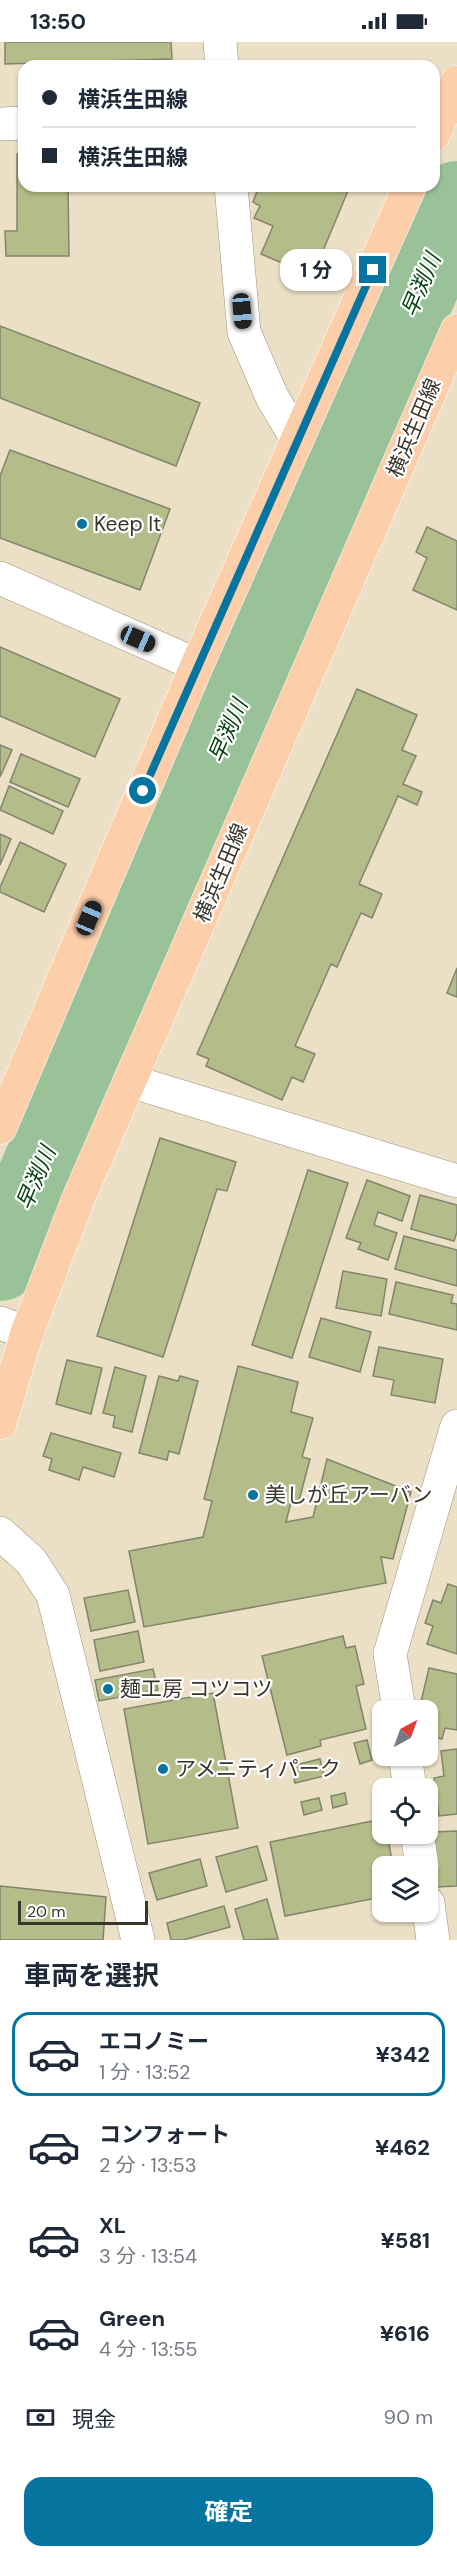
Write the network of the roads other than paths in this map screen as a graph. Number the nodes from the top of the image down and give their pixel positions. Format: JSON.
{"nodes":[{"id":1,"x":220,"y":42,"type":"edge"},
{"id":2,"x":222,"y":60,"type":"edge"},
{"id":3,"x":457,"y":82,"type":"edge"},
{"id":4,"x":440,"y":120,"type":"edge"},
{"id":5,"x":18,"y":123,"type":"edge"},
{"id":6,"x":0,"y":124,"type":"edge"},
{"id":7,"x":232,"y":192,"type":"edge"},
{"id":8,"x":407,"y":192,"type":"edge"},
{"id":9,"x":457,"y":330,"type":"edge"},
{"id":10,"x":297,"y":439,"type":"junction"},
{"id":11,"x":0,"y":578,"type":"edge"},
{"id":12,"x":197,"y":665,"type":"junction"},
{"id":13,"x":130,"y":1081,"type":"junction"},
{"id":14,"x":0,"y":1128,"type":"edge"},
{"id":15,"x":457,"y":1181,"type":"edge"},
{"id":16,"x":14,"y":1328,"type":"edge"},
{"id":17,"x":0,"y":1423,"type":"edge"},
{"id":18,"x":457,"y":1426,"type":"edge"},
{"id":19,"x":0,"y":1533,"type":"edge"},
{"id":20,"x":397,"y":1700,"type":"edge"},
{"id":21,"x":138,"y":1940,"type":"edge"}],
"edges":[{"from":1,"to":2,"type":"street"},
{"from":3,"to":4,"type":"main road"},
{"from":5,"to":6,"type":"street"},
{"from":7,"to":10,"type":"street"},
{"from":8,"to":10,"type":"main road"},
{"from":9,"to":13,"type":"main road","name":"横浜生田線"},
{"from":10,"to":12,"type":"main road"},
{"from":11,"to":12,"type":"street"},
{"from":12,"to":14,"type":"main road"},
{"from":13,"to":15,"type":"street"},
{"from":13,"to":16,"type":"main road","name":"横浜生田線"},
{"from":16,"to":17,"type":"main road","name":"横浜生田線"},
{"from":18,"to":20,"type":"street"},
{"from":19,"to":21,"type":"street"}]}
